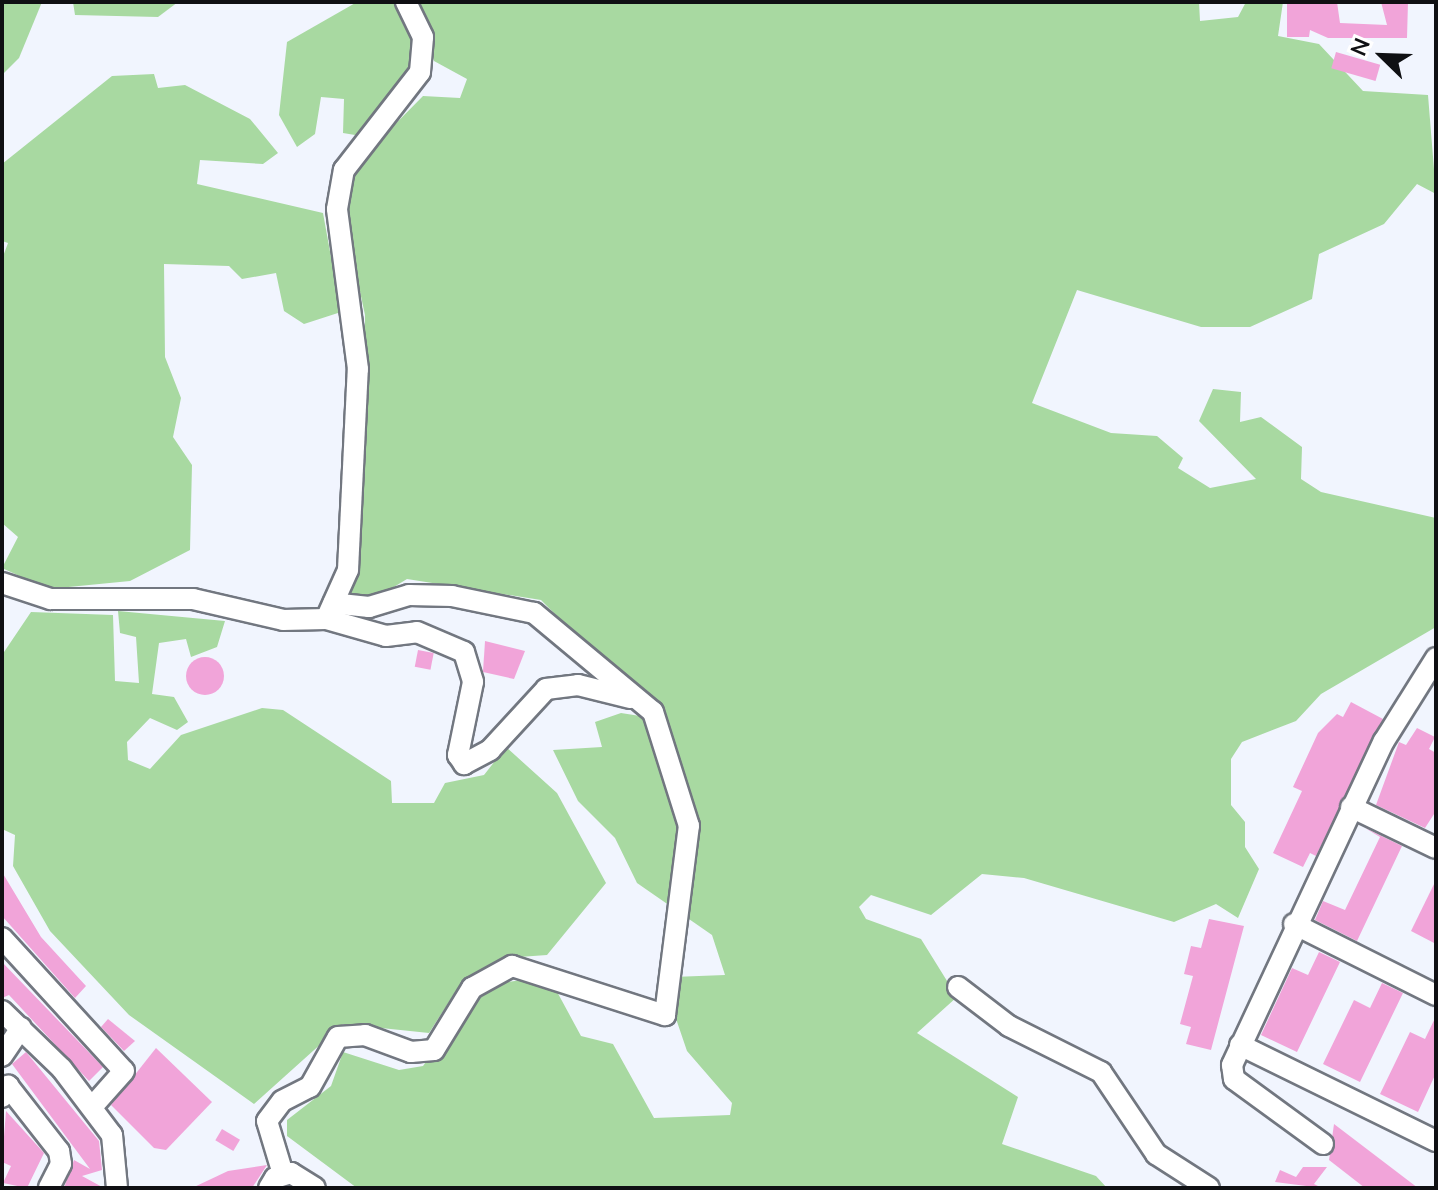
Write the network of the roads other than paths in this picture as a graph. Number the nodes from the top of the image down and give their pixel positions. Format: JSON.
{"nodes":[{"id":1,"x":406,"y":2,"type":"edge"},
{"id":2,"x":2,"y":583,"type":"edge"},
{"id":3,"x":330,"y":611,"type":"junction"},
{"id":4,"x":1436,"y":658,"type":"edge"},
{"id":5,"x":638,"y":700,"type":"junction"},
{"id":6,"x":1351,"y":807,"type":"junction"},
{"id":7,"x":1434,"y":843,"type":"edge"},
{"id":8,"x":1294,"y":924,"type":"junction"},
{"id":9,"x":2,"y":938,"type":"edge"},
{"id":10,"x":958,"y":987,"type":"dead end"},
{"id":11,"x":1436,"y":995,"type":"edge"},
{"id":12,"x":2,"y":1011,"type":"edge"},
{"id":13,"x":21,"y":1028,"type":"junction"},
{"id":14,"x":1240,"y":1045,"type":"junction"},
{"id":15,"x":2,"y":1056,"type":"edge"},
{"id":16,"x":2,"y":1097,"type":"edge"},
{"id":17,"x":92,"y":1107,"type":"junction"},
{"id":18,"x":1436,"y":1141,"type":"edge"},
{"id":19,"x":1323,"y":1144,"type":"dead end"},
{"id":20,"x":276,"y":1181,"type":"edge"},
{"id":21,"x":49,"y":1188,"type":"edge"},
{"id":22,"x":117,"y":1188,"type":"edge"},
{"id":23,"x":315,"y":1188,"type":"edge"},
{"id":24,"x":1209,"y":1188,"type":"edge"}],
"edges":[{"from":1,"to":3,"type":"street"},
{"from":2,"to":3,"type":"street"},
{"from":3,"to":5,"type":"street"},
{"from":3,"to":5,"type":"street"},
{"from":4,"to":6,"type":"street"},
{"from":5,"to":20,"type":"street"},
{"from":6,"to":7,"type":"street"},
{"from":6,"to":8,"type":"street"},
{"from":8,"to":11,"type":"street"},
{"from":8,"to":14,"type":"street"},
{"from":9,"to":17,"type":"street"},
{"from":10,"to":24,"type":"street"},
{"from":12,"to":13,"type":"street"},
{"from":13,"to":15,"type":"street"},
{"from":13,"to":17,"type":"street"},
{"from":14,"to":18,"type":"street"},
{"from":14,"to":19,"type":"street"},
{"from":16,"to":21,"type":"street"},
{"from":17,"to":22,"type":"street"},
{"from":20,"to":23,"type":"street"}]}
